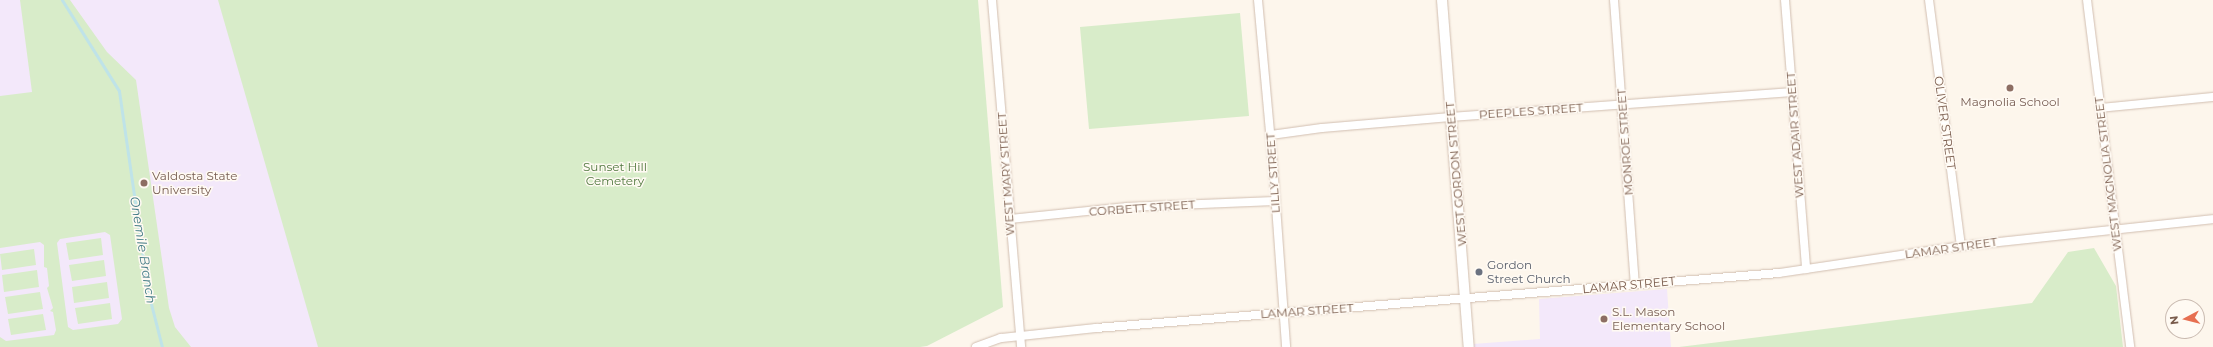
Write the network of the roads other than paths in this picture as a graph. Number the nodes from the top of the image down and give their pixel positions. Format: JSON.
{"nodes":[{"id":1,"x":992,"y":0,"type":"edge"},
{"id":2,"x":1258,"y":0,"type":"edge"},
{"id":3,"x":1442,"y":0,"type":"edge"},
{"id":4,"x":1614,"y":0,"type":"edge"},
{"id":5,"x":1785,"y":0,"type":"edge"},
{"id":6,"x":1932,"y":0,"type":"edge"},
{"id":7,"x":2087,"y":0,"type":"edge"},
{"id":8,"x":1792,"y":92,"type":"junction"},
{"id":9,"x":2213,"y":97,"type":"edge"},
{"id":10,"x":1622,"y":104,"type":"junction"},
{"id":11,"x":2100,"y":108,"type":"junction"},
{"id":12,"x":1451,"y":116,"type":"junction"},
{"id":13,"x":1271,"y":135,"type":"junction"},
{"id":14,"x":1275,"y":201,"type":"junction"},
{"id":15,"x":1010,"y":219,"type":"junction"},
{"id":16,"x":2213,"y":219,"type":"edge"},
{"id":17,"x":2116,"y":228,"type":"junction"},
{"id":18,"x":1961,"y":246,"type":"junction"},
{"id":19,"x":1806,"y":270,"type":"junction"},
{"id":20,"x":1635,"y":284,"type":"junction"},
{"id":21,"x":1466,"y":299,"type":"junction"},
{"id":22,"x":1283,"y":313,"type":"junction"},
{"id":23,"x":1020,"y":337,"type":"junction"},
{"id":24,"x":976,"y":347,"type":"edge"},
{"id":25,"x":1021,"y":347,"type":"edge"},
{"id":26,"x":1286,"y":347,"type":"edge"},
{"id":27,"x":1470,"y":347,"type":"edge"},
{"id":28,"x":2130,"y":347,"type":"edge"}],
"edges":[{"from":1,"to":15,"type":"street","name":"WEST MARY STREET"},
{"from":2,"to":13,"type":"street","name":"LILLY STREET"},
{"from":3,"to":12,"type":"street","name":"WEST GORDON STREET"},
{"from":4,"to":10,"type":"street","name":"MONROE STREET"},
{"from":5,"to":8,"type":"street","name":"WEST ADAIR STREET"},
{"from":6,"to":18,"type":"street","name":"OLIVER STREET"},
{"from":7,"to":11,"type":"street","name":"WEST MAGNOLIA STREET"},
{"from":8,"to":10,"type":"street","name":"PEEPLES STREET"},
{"from":8,"to":19,"type":"street","name":"WEST ADAIR STREET"},
{"from":9,"to":11,"type":"street"},
{"from":10,"to":12,"type":"street","name":"PEEPLES STREET"},
{"from":10,"to":20,"type":"street","name":"MONROE STREET"},
{"from":11,"to":17,"type":"street","name":"WEST MAGNOLIA STREET"},
{"from":12,"to":13,"type":"street","name":"PEEPLES STREET"},
{"from":12,"to":21,"type":"street","name":"WEST GORDON STREET"},
{"from":13,"to":14,"type":"street","name":"LILLY STREET"},
{"from":14,"to":15,"type":"street","name":"CORBETT STREET"},
{"from":14,"to":22,"type":"street","name":"LILLY STREET"},
{"from":15,"to":23,"type":"street","name":"WEST MARY STREET"},
{"from":16,"to":17,"type":"street","name":"LAMAR STREET"},
{"from":17,"to":18,"type":"street","name":"LAMAR STREET"},
{"from":17,"to":28,"type":"street","name":"WEST MAGNOLIA STREET"},
{"from":18,"to":19,"type":"street","name":"LAMAR STREET"},
{"from":19,"to":20,"type":"street","name":"LAMAR STREET"},
{"from":20,"to":21,"type":"street","name":"LAMAR STREET"},
{"from":21,"to":22,"type":"street","name":"LAMAR STREET"},
{"from":21,"to":27,"type":"street","name":"WEST GORDON STREET"},
{"from":22,"to":23,"type":"street","name":"LAMAR STREET"},
{"from":22,"to":26,"type":"street","name":"LILLY STREET"},
{"from":23,"to":24,"type":"street","name":"LAMAR STREET"},
{"from":23,"to":25,"type":"street","name":"WEST MARY STREET"}]}
